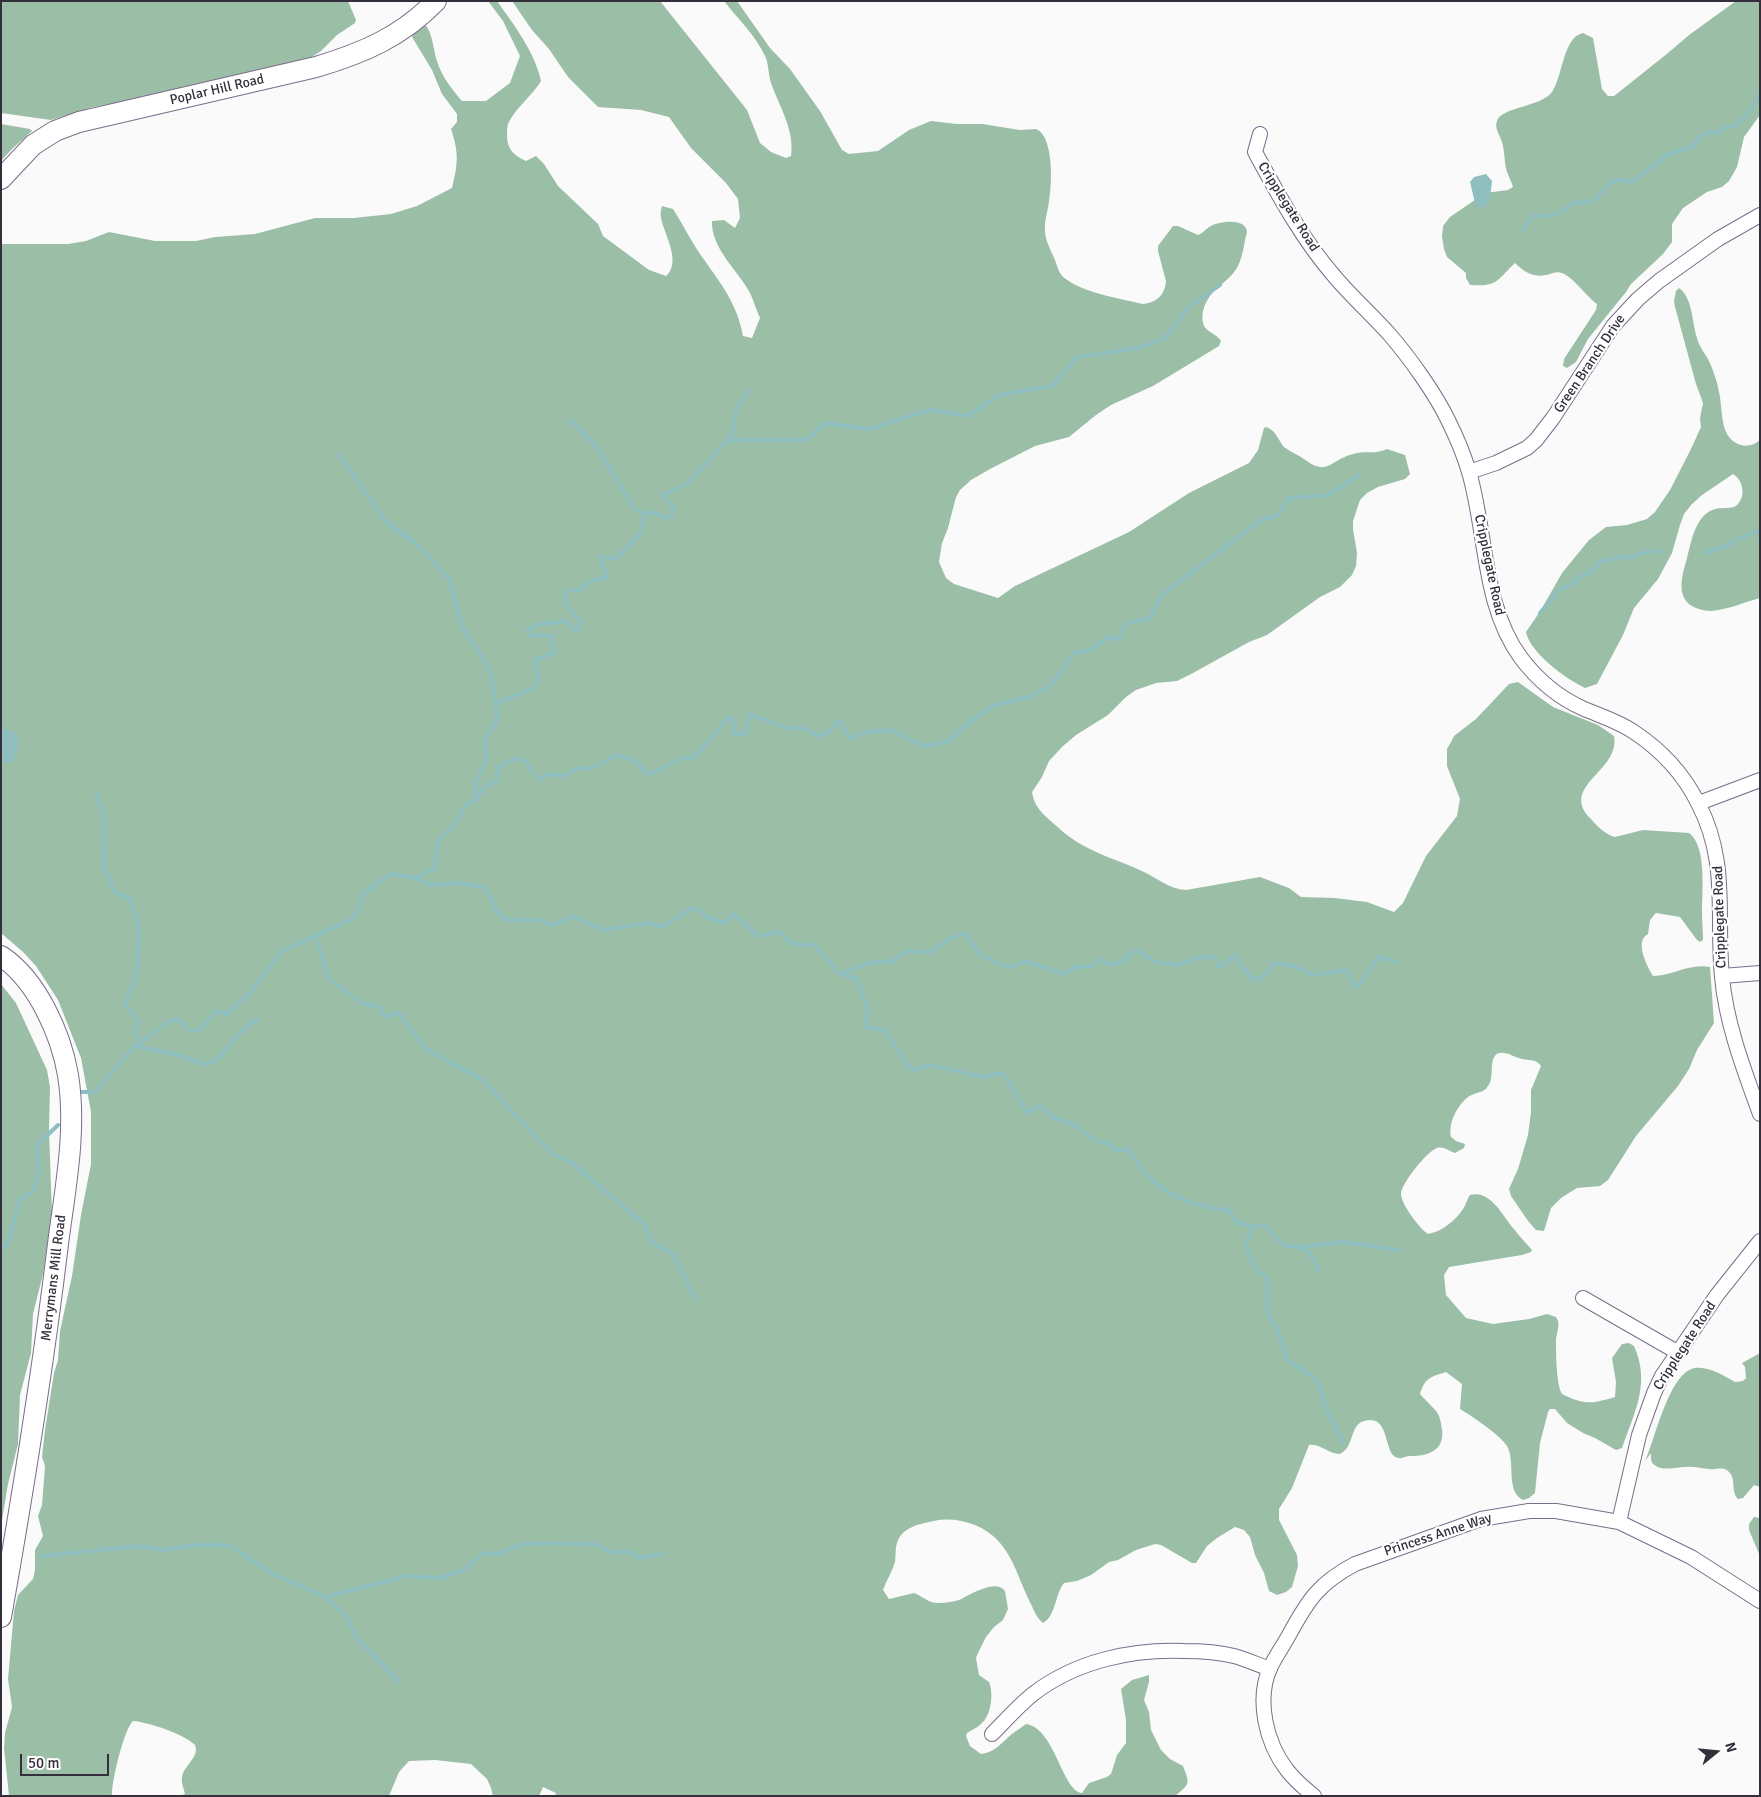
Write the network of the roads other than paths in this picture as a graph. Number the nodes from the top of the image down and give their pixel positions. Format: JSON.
{"nodes":[{"id":1,"x":436,"y":1,"type":"edge"},
{"id":2,"x":1260,"y":134,"type":"dead end"},
{"id":3,"x":1,"y":179,"type":"edge"},
{"id":4,"x":1760,"y":215,"type":"edge"},
{"id":5,"x":1469,"y":472,"type":"junction"},
{"id":6,"x":1760,"y":780,"type":"edge"},
{"id":7,"x":1698,"y":803,"type":"junction"},
{"id":8,"x":1,"y":956,"type":"edge"},
{"id":9,"x":1760,"y":973,"type":"edge"},
{"id":10,"x":1722,"y":976,"type":"junction"},
{"id":11,"x":1760,"y":1114,"type":"edge"},
{"id":12,"x":1760,"y":1241,"type":"edge"},
{"id":13,"x":1583,"y":1298,"type":"dead end"},
{"id":14,"x":1677,"y":1352,"type":"junction"},
{"id":15,"x":1619,"y":1522,"type":"junction"},
{"id":16,"x":1760,"y":1601,"type":"edge"},
{"id":17,"x":1,"y":1617,"type":"edge"},
{"id":18,"x":1270,"y":1670,"type":"junction"},
{"id":19,"x":992,"y":1734,"type":"dead end"},
{"id":20,"x":1314,"y":1796,"type":"edge"}],
"edges":[{"from":1,"to":3,"type":"street","name":"Poplar Hill Road"},
{"from":2,"to":5,"type":"street","name":"Cripplegate Road"},
{"from":4,"to":5,"type":"street","name":"Green Branch Drive"},
{"from":5,"to":7,"type":"street","name":"Cripplegate Road"},
{"from":6,"to":7,"type":"street"},
{"from":7,"to":10,"type":"street","name":"Cripplegate Road"},
{"from":8,"to":17,"type":"street","name":"Merrymans Mill Road"},
{"from":9,"to":10,"type":"street"},
{"from":10,"to":11,"type":"street","name":"Cripplegate Road"},
{"from":12,"to":14,"type":"street","name":"Cripplegate Road"},
{"from":13,"to":14,"type":"street"},
{"from":14,"to":15,"type":"street","name":"Cripplegate Road"},
{"from":15,"to":16,"type":"street","name":"Princess Anne Way"},
{"from":15,"to":18,"type":"street","name":"Princess Anne Way"},
{"from":18,"to":19,"type":"street"},
{"from":18,"to":20,"type":"street","name":"Princess Anne Way"}]}
